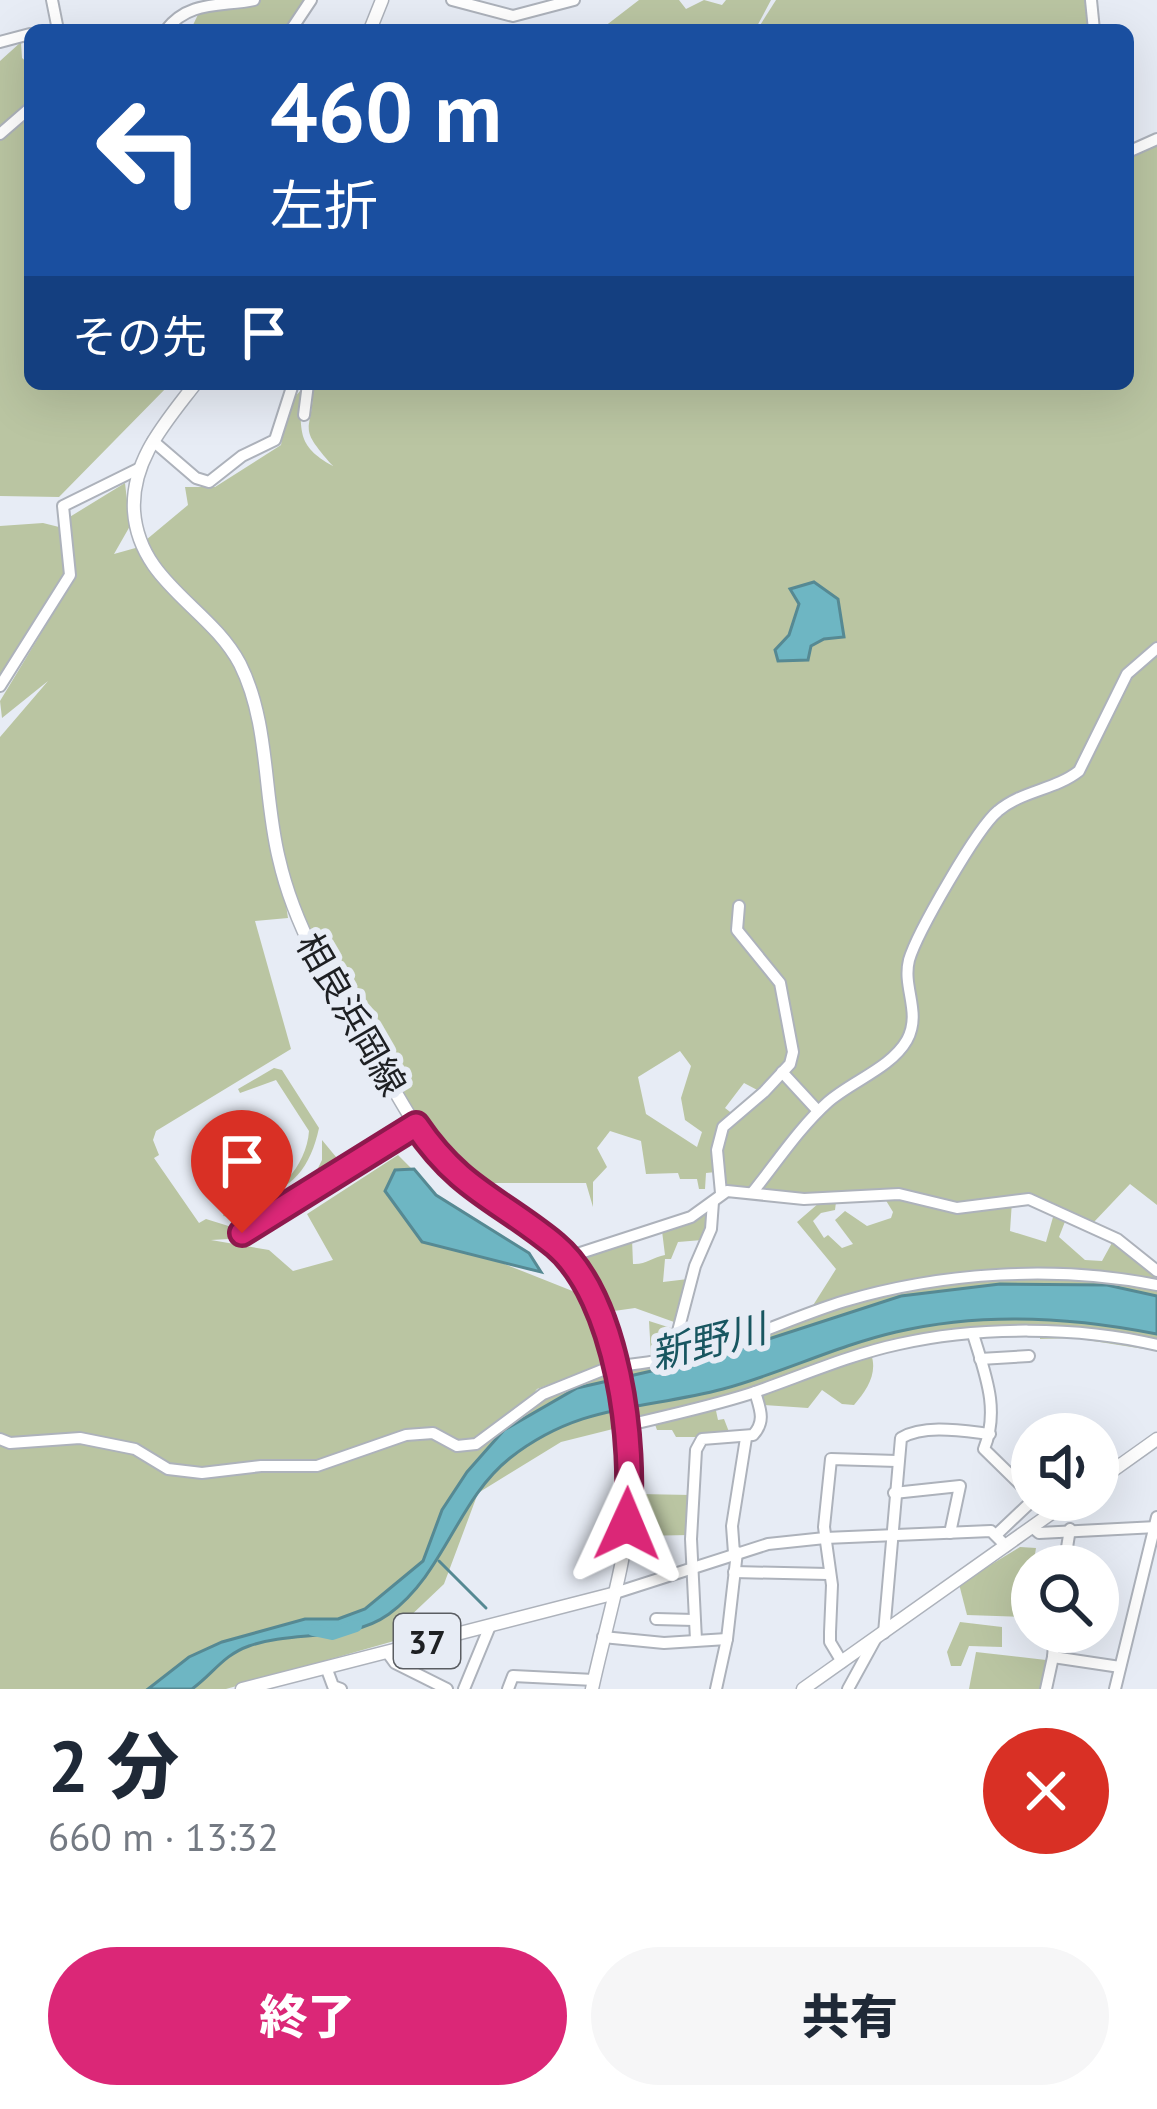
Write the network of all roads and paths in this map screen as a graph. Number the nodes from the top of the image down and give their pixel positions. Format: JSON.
{"nodes":[{"id":1,"x":254,"y":0,"type":"edge"},
{"id":2,"x":452,"y":0,"type":"edge"},
{"id":3,"x":518,"y":0,"type":"edge"},
{"id":4,"x":574,"y":0,"type":"edge"},
{"id":5,"x":520,"y":15,"type":"junction"},
{"id":6,"x":172,"y":24,"type":"edge"},
{"id":7,"x":24,"y":113,"type":"edge"},
{"id":8,"x":0,"y":134,"type":"edge"},
{"id":9,"x":191,"y":390,"type":"edge"},
{"id":10,"x":291,"y":390,"type":"edge"},
{"id":11,"x":307,"y":390,"type":"edge"},
{"id":12,"x":304,"y":416,"type":"dead end"},
{"id":13,"x":153,"y":441,"type":"junction"},
{"id":14,"x":140,"y":468,"type":"junction"},
{"id":15,"x":1157,"y":648,"type":"edge"},
{"id":16,"x":0,"y":686,"type":"edge"},
{"id":17,"x":739,"y":905,"type":"dead end"},
{"id":18,"x":782,"y":1072,"type":"junction"},
{"id":19,"x":818,"y":1111,"type":"junction"},
{"id":20,"x":416,"y":1125,"type":"junction"},
{"id":21,"x":752,"y":1193,"type":"junction"},
{"id":22,"x":717,"y":1197,"type":"junction"},
{"id":23,"x":242,"y":1233,"type":"dead end"},
{"id":24,"x":568,"y":1257,"type":"junction"},
{"id":25,"x":1157,"y":1270,"type":"edge"},
{"id":26,"x":1157,"y":1285,"type":"edge"},
{"id":27,"x":973,"y":1334,"type":"junction"},
{"id":28,"x":1157,"y":1345,"type":"edge"},
{"id":29,"x":1029,"y":1356,"type":"dead end"},
{"id":30,"x":671,"y":1358,"type":"junction"},
{"id":31,"x":980,"y":1359,"type":"junction"},
{"id":32,"x":615,"y":1367,"type":"junction"},
{"id":33,"x":755,"y":1392,"type":"junction"},
{"id":34,"x":623,"y":1424,"type":"junction"},
{"id":35,"x":990,"y":1434,"type":"junction"},
{"id":36,"x":746,"y":1438,"type":"junction"},
{"id":37,"x":0,"y":1439,"type":"edge"},
{"id":38,"x":1157,"y":1439,"type":"edge"},
{"id":39,"x":897,"y":1461,"type":"junction"},
{"id":40,"x":1119,"y":1465,"type":"edge"},
{"id":41,"x":1011,"y":1475,"type":"edge"},
{"id":42,"x":894,"y":1492,"type":"junction"},
{"id":43,"x":1016,"y":1521,"type":"edge"},
{"id":44,"x":1041,"y":1521,"type":"edge"},
{"id":45,"x":1156,"y":1524,"type":"edge"},
{"id":46,"x":1032,"y":1527,"type":"junction"},
{"id":47,"x":1070,"y":1529,"type":"junction"},
{"id":48,"x":950,"y":1533,"type":"junction"},
{"id":49,"x":824,"y":1538,"type":"junction"},
{"id":50,"x":890,"y":1538,"type":"junction"},
{"id":51,"x":1001,"y":1540,"type":"junction"},
{"id":52,"x":1067,"y":1545,"type":"edge"},
{"id":53,"x":735,"y":1553,"type":"junction"},
{"id":54,"x":691,"y":1568,"type":"junction"},
{"id":55,"x":734,"y":1572,"type":"junction"},
{"id":56,"x":828,"y":1574,"type":"junction"},
{"id":57,"x":612,"y":1594,"type":"junction"},
{"id":58,"x":656,"y":1619,"type":"dead end"},
{"id":59,"x":694,"y":1620,"type":"junction"},
{"id":60,"x":490,"y":1626,"type":"junction"},
{"id":61,"x":880,"y":1636,"type":"junction"},
{"id":62,"x":603,"y":1637,"type":"junction"},
{"id":63,"x":696,"y":1640,"type":"junction"},
{"id":64,"x":727,"y":1640,"type":"junction"},
{"id":65,"x":387,"y":1652,"type":"junction"},
{"id":66,"x":1053,"y":1653,"type":"edge"},
{"id":67,"x":1053,"y":1657,"type":"junction"},
{"id":68,"x":842,"y":1662,"type":"junction"},
{"id":69,"x":326,"y":1667,"type":"junction"},
{"id":70,"x":1120,"y":1667,"type":"junction"},
{"id":71,"x":593,"y":1684,"type":"edge"},
{"id":72,"x":333,"y":1687,"type":"edge"},
{"id":73,"x":242,"y":1689,"type":"edge"},
{"id":74,"x":446,"y":1689,"type":"edge"},
{"id":75,"x":464,"y":1689,"type":"edge"},
{"id":76,"x":508,"y":1689,"type":"edge"},
{"id":77,"x":716,"y":1689,"type":"edge"},
{"id":78,"x":803,"y":1689,"type":"edge"},
{"id":79,"x":848,"y":1689,"type":"edge"},
{"id":80,"x":1046,"y":1689,"type":"edge"},
{"id":81,"x":1115,"y":1689,"type":"edge"}],
"edges":[{"from":1,"to":6,"type":"street"},
{"from":2,"to":5,"type":"street"},
{"from":3,"to":5,"type":"street"},
{"from":4,"to":5,"type":"street"},
{"from":7,"to":8,"type":"street"},
{"from":9,"to":13,"type":"main road","name":"相良浜岡線"},
{"from":10,"to":13,"type":"street"},
{"from":11,"to":12,"type":"street"},
{"from":13,"to":14,"type":"main road","name":"相良浜岡線"},
{"from":14,"to":16,"type":"street"},
{"from":14,"to":20,"type":"main road","name":"相良浜岡線"},
{"from":15,"to":19,"type":"street"},
{"from":17,"to":18,"type":"street"},
{"from":18,"to":19,"type":"street"},
{"from":18,"to":22,"type":"street"},
{"from":19,"to":21,"type":"street"},
{"from":20,"to":23,"type":"street"},
{"from":20,"to":24,"type":"main road","name":"相良浜岡線"},
{"from":21,"to":22,"type":"street"},
{"from":21,"to":25,"type":"street"},
{"from":22,"to":24,"type":"street"},
{"from":22,"to":30,"type":"street"},
{"from":24,"to":32,"type":"main road","name":"相良浜岡線"},
{"from":26,"to":30,"type":"street"},
{"from":27,"to":28,"type":"street"},
{"from":27,"to":31,"type":"street"},
{"from":27,"to":33,"type":"street"},
{"from":29,"to":31,"type":"street"},
{"from":30,"to":32,"type":"street"},
{"from":31,"to":35,"type":"street"},
{"from":32,"to":34,"type":"main road","name":"相良浜岡線"},
{"from":32,"to":37,"type":"street"},
{"from":33,"to":34,"type":"street"},
{"from":33,"to":36,"type":"street"},
{"from":34,"to":57,"type":"main road","name":"相良浜岡線"},
{"from":35,"to":39,"type":"street"},
{"from":35,"to":41,"type":"street"},
{"from":36,"to":53,"type":"street"},
{"from":36,"to":54,"type":"street"},
{"from":38,"to":40,"type":"main road"},
{"from":39,"to":42,"type":"street"},
{"from":39,"to":49,"type":"street"},
{"from":42,"to":48,"type":"street"},
{"from":42,"to":50,"type":"street"},
{"from":43,"to":51,"type":"street"},
{"from":44,"to":46,"type":"main road"},
{"from":45,"to":47,"type":"street"},
{"from":45,"to":70,"type":"street"},
{"from":46,"to":47,"type":"street"},
{"from":46,"to":51,"type":"main road"},
{"from":47,"to":52,"type":"street"},
{"from":48,"to":50,"type":"street"},
{"from":48,"to":51,"type":"street"},
{"from":49,"to":50,"type":"street"},
{"from":49,"to":53,"type":"street"},
{"from":49,"to":56,"type":"street"},
{"from":50,"to":61,"type":"street"},
{"from":51,"to":61,"type":"main road"},
{"from":53,"to":54,"type":"street"},
{"from":53,"to":55,"type":"street"},
{"from":54,"to":57,"type":"street"},
{"from":54,"to":59,"type":"street"},
{"from":55,"to":56,"type":"street"},
{"from":55,"to":64,"type":"street"},
{"from":56,"to":68,"type":"street"},
{"from":57,"to":60,"type":"main road","number":"37"},
{"from":57,"to":62,"type":"main road","name":"相良浜岡線"},
{"from":58,"to":59,"type":"street"},
{"from":59,"to":63,"type":"street"},
{"from":60,"to":65,"type":"main road","number":"37"},
{"from":60,"to":75,"type":"street"},
{"from":61,"to":68,"type":"main road"},
{"from":61,"to":79,"type":"street"},
{"from":62,"to":63,"type":"street"},
{"from":62,"to":71,"type":"main road","name":"相良浜岡線"},
{"from":63,"to":64,"type":"street"},
{"from":64,"to":77,"type":"street"},
{"from":65,"to":69,"type":"main road","number":"37"},
{"from":65,"to":74,"type":"street"},
{"from":66,"to":67,"type":"street"},
{"from":67,"to":70,"type":"street"},
{"from":67,"to":80,"type":"street"},
{"from":68,"to":78,"type":"main road"},
{"from":69,"to":72,"type":"street"},
{"from":69,"to":73,"type":"main road","number":"37"},
{"from":70,"to":81,"type":"street"},
{"from":71,"to":76,"type":"street"}]}
